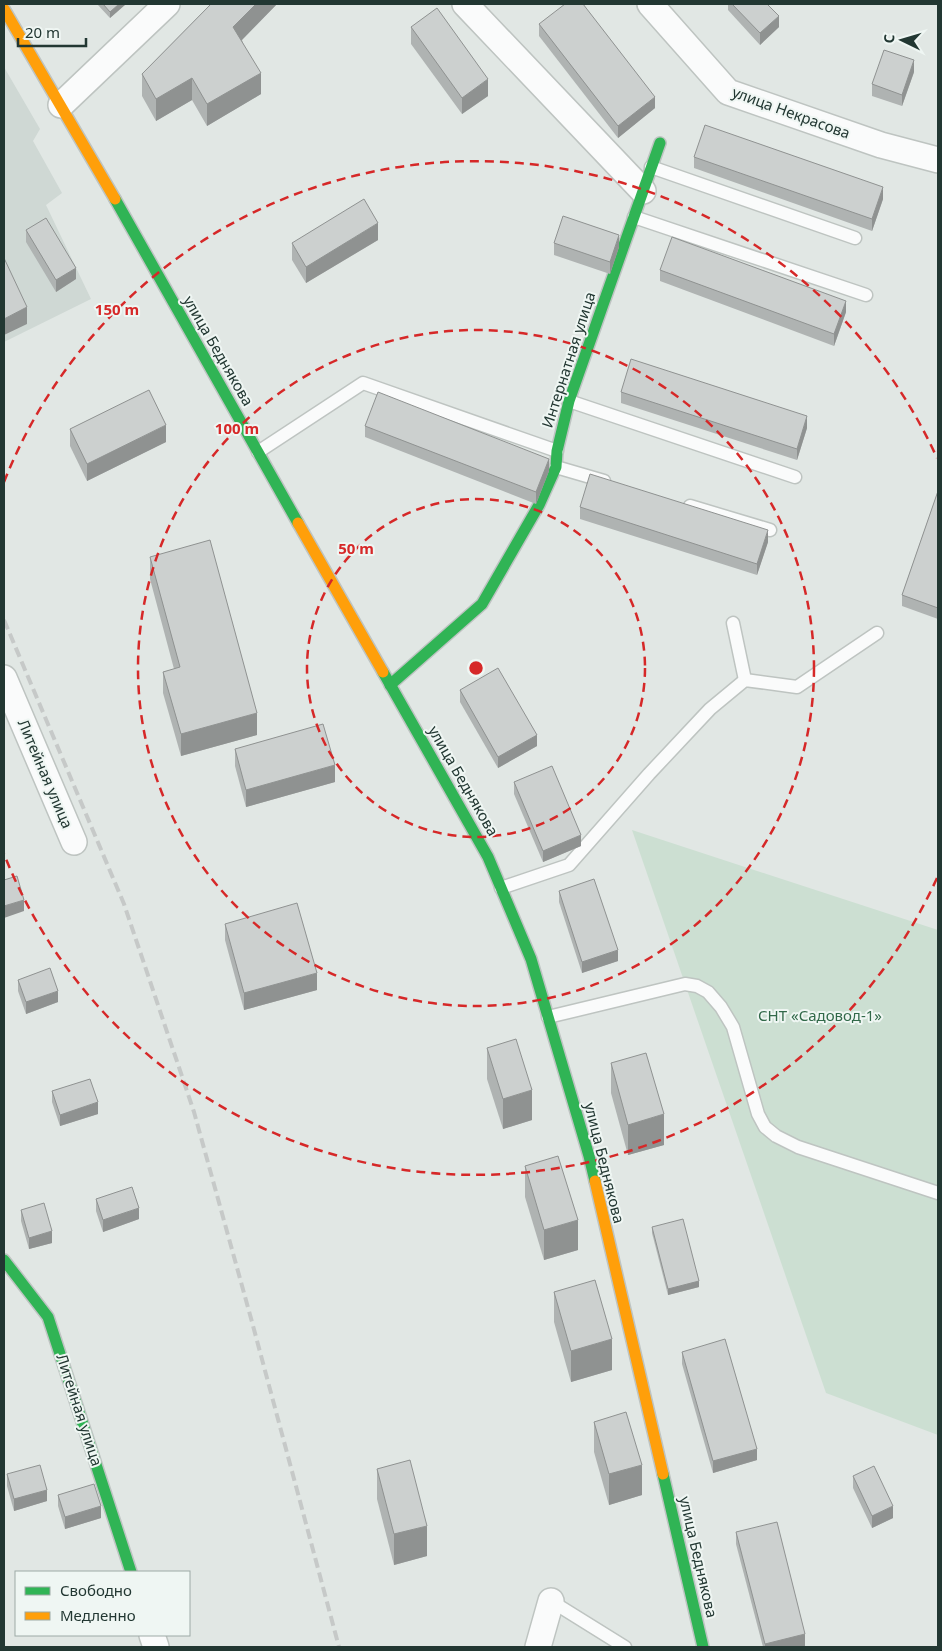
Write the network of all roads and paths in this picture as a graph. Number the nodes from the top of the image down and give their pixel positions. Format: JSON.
{"nodes":[{"id":1,"x":168,"y":4,"type":"edge"},
{"id":2,"x":465,"y":4,"type":"edge"},
{"id":3,"x":650,"y":4,"type":"edge"},
{"id":4,"x":4,"y":8,"type":"edge"},
{"id":5,"x":61,"y":104,"type":"junction"},
{"id":6,"x":660,"y":143,"type":"dead end"},
{"id":7,"x":938,"y":160,"type":"edge"},
{"id":8,"x":651,"y":167,"type":"junction"},
{"id":9,"x":643,"y":191,"type":"junction"},
{"id":10,"x":634,"y":217,"type":"junction"},
{"id":11,"x":855,"y":238,"type":"dead end"},
{"id":12,"x":866,"y":294,"type":"dead end"},
{"id":13,"x":569,"y":401,"type":"junction"},
{"id":14,"x":557,"y":451,"type":"junction"},
{"id":15,"x":258,"y":452,"type":"junction"},
{"id":16,"x":556,"y":467,"type":"junction"},
{"id":17,"x":794,"y":477,"type":"dead end"},
{"id":18,"x":612,"y":483,"type":"edge"},
{"id":19,"x":677,"y":502,"type":"edge"},
{"id":20,"x":770,"y":530,"type":"edge"},
{"id":21,"x":733,"y":623,"type":"dead end"},
{"id":22,"x":877,"y":634,"type":"dead end"},
{"id":23,"x":4,"y":678,"type":"edge"},
{"id":24,"x":745,"y":680,"type":"junction"},
{"id":25,"x":390,"y":685,"type":"junction"},
{"id":26,"x":74,"y":842,"type":"dead end"},
{"id":27,"x":501,"y":888,"type":"junction"},
{"id":28,"x":548,"y":1017,"type":"junction"},
{"id":29,"x":938,"y":1193,"type":"edge"},
{"id":30,"x":4,"y":1260,"type":"edge"},
{"id":31,"x":131,"y":1571,"type":"edge"},
{"id":32,"x":550,"y":1602,"type":"joint"},
{"id":33,"x":538,"y":1647,"type":"edge"},
{"id":34,"x":624,"y":1647,"type":"edge"},
{"id":35,"x":703,"y":1647,"type":"edge"}],
"edges":[{"from":1,"to":5,"type":"street"},
{"from":2,"to":9,"type":"street"},
{"from":3,"to":7,"type":"street","name":"улица Некрасова"},
{"from":4,"to":5,"type":"street","name":"улица Беднякова"},
{"from":5,"to":15,"type":"street","name":"улица Беднякова"},
{"from":6,"to":8,"type":"street","name":"Интернатная улица"},
{"from":8,"to":9,"type":"street","name":"Интернатная улица"},
{"from":8,"to":11,"type":"lane"},
{"from":9,"to":10,"type":"street","name":"Интернатная улица"},
{"from":10,"to":12,"type":"lane"},
{"from":10,"to":13,"type":"street","name":"Интернатная улица"},
{"from":13,"to":14,"type":"street","name":"Интернатная улица"},
{"from":13,"to":17,"type":"lane"},
{"from":14,"to":15,"type":"lane"},
{"from":14,"to":16,"type":"street","name":"Интернатная улица"},
{"from":15,"to":25,"type":"street","name":"улица Беднякова"},
{"from":16,"to":18,"type":"lane"},
{"from":16,"to":25,"type":"street","name":"Интернатная улица"},
{"from":19,"to":20,"type":"lane"},
{"from":21,"to":24,"type":"lane"},
{"from":22,"to":24,"type":"lane"},
{"from":23,"to":26,"type":"street","name":"Литейная улица"},
{"from":24,"to":27,"type":"lane"},
{"from":25,"to":27,"type":"street","name":"улица Беднякова"},
{"from":27,"to":28,"type":"street","name":"улица Беднякова"},
{"from":28,"to":29,"type":"lane"},
{"from":28,"to":35,"type":"street","name":"улица Беднякова"},
{"from":30,"to":31,"type":"street","name":"Литейная улица"},
{"from":32,"to":33,"type":"street"},
{"from":32,"to":34,"type":"lane"}]}
